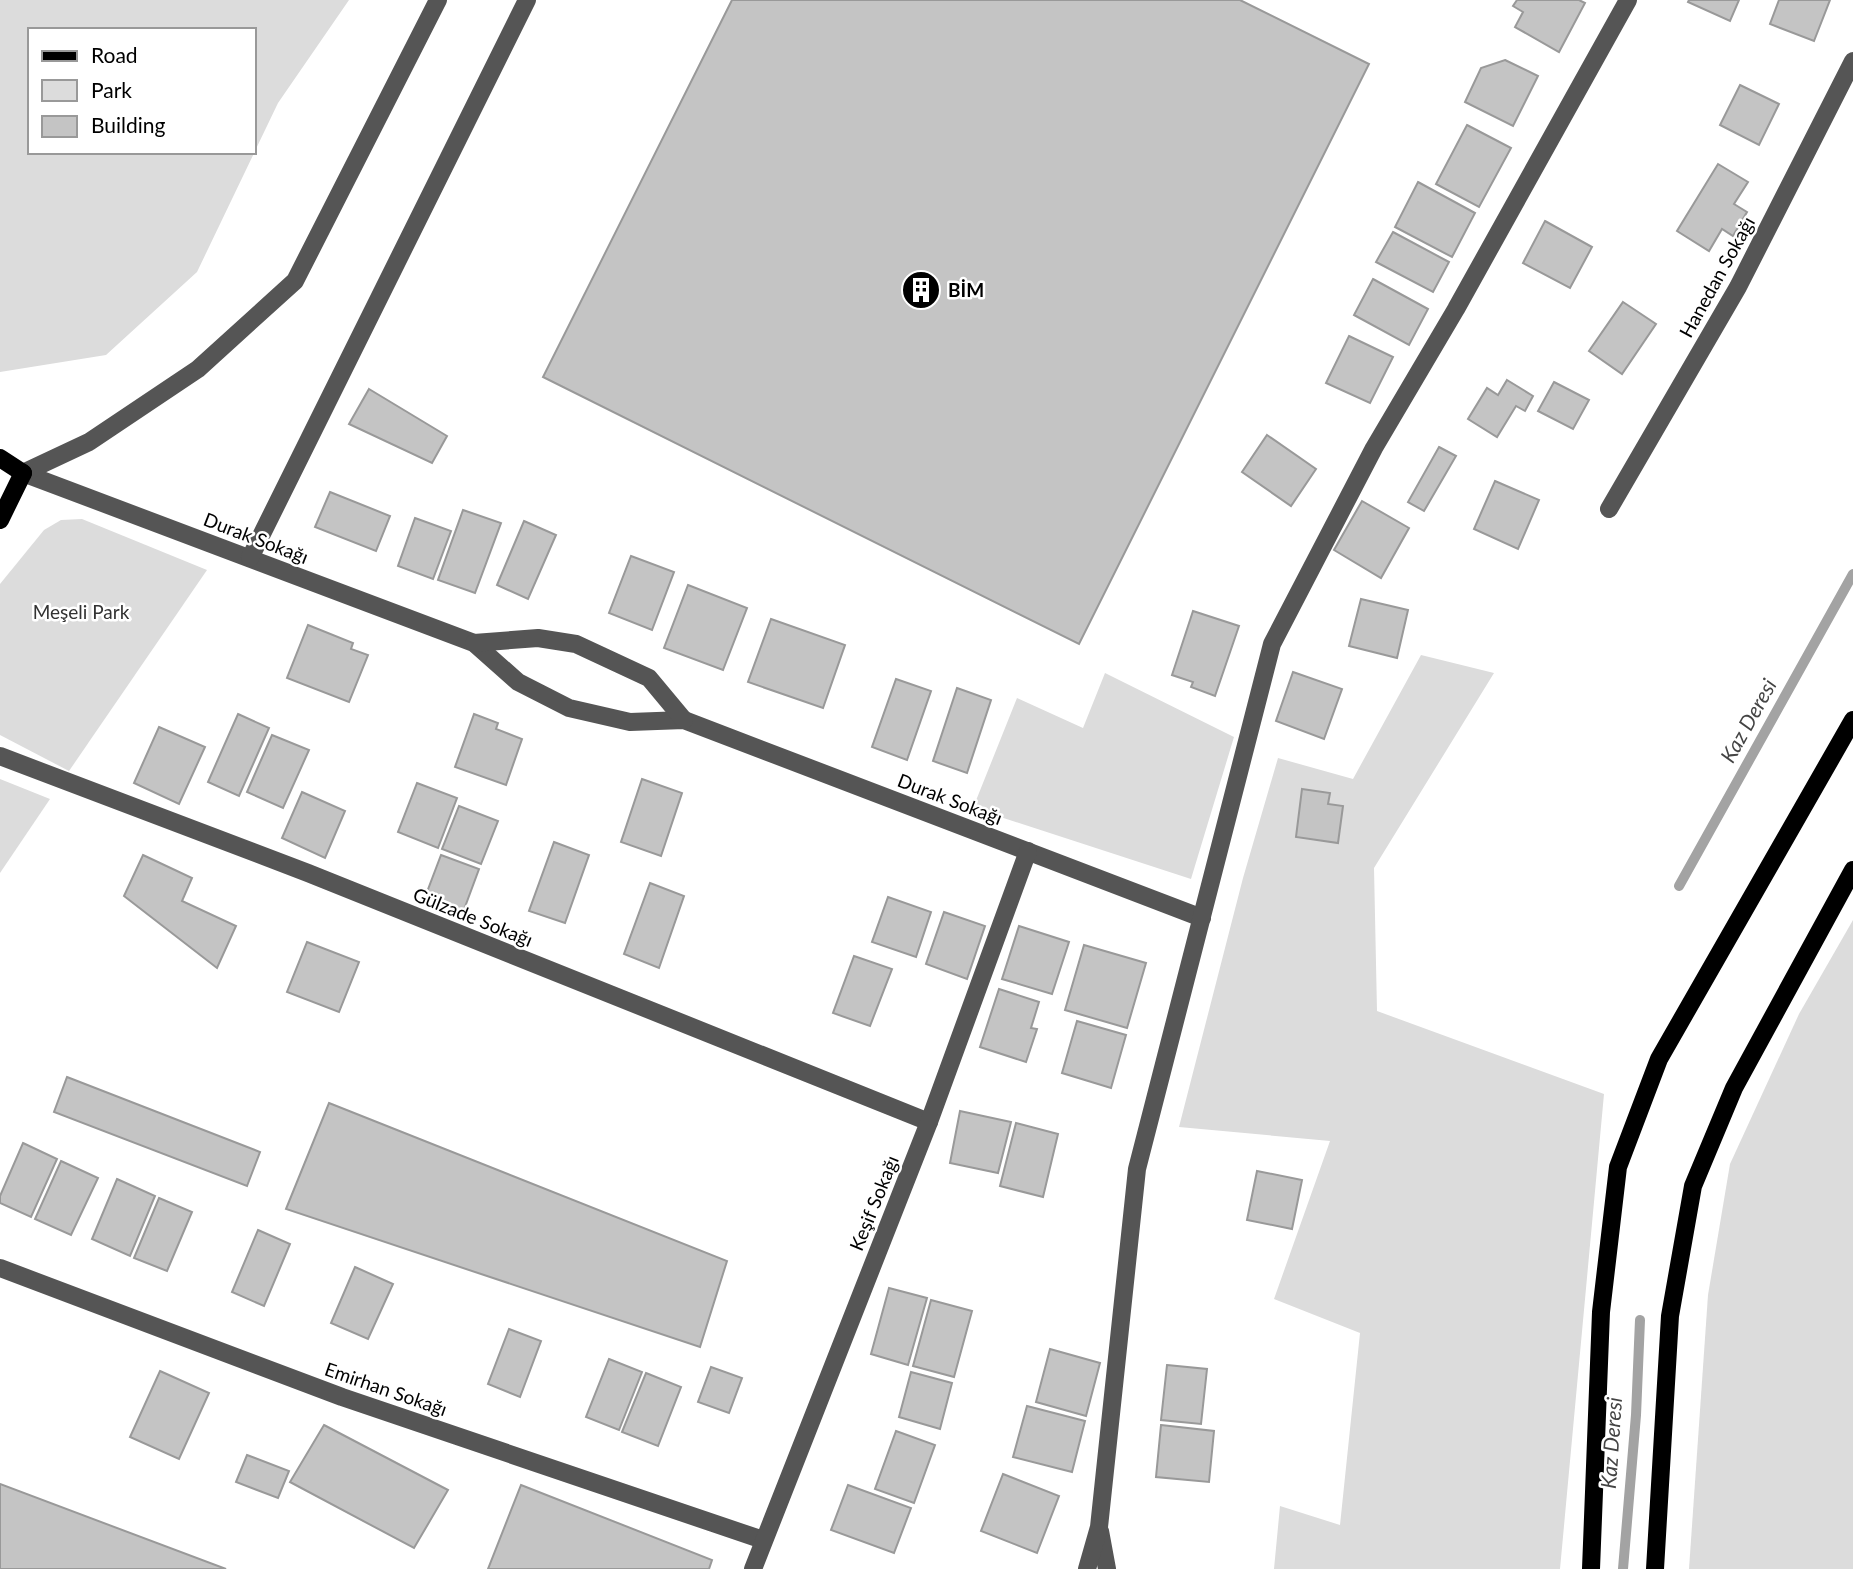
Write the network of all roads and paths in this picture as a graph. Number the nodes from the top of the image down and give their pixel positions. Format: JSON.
{"nodes":[{"id":1,"x":438,"y":0,"type":"edge"},
{"id":2,"x":527,"y":0,"type":"edge"},
{"id":3,"x":1628,"y":0,"type":"edge"},
{"id":4,"x":1853,"y":61,"type":"edge"},
{"id":5,"x":0,"y":458,"type":"edge"},
{"id":6,"x":0,"y":468,"type":"edge"},
{"id":7,"x":23,"y":473,"type":"junction"},
{"id":8,"x":1609,"y":509,"type":"dead end"},
{"id":9,"x":0,"y":520,"type":"edge"},
{"id":10,"x":250,"y":558,"type":"junction"},
{"id":11,"x":474,"y":643,"type":"junction"},
{"id":12,"x":684,"y":720,"type":"junction"},
{"id":13,"x":1853,"y":720,"type":"edge"},
{"id":14,"x":0,"y":756,"type":"edge"},
{"id":15,"x":1028,"y":851,"type":"junction"},
{"id":16,"x":1853,"y":870,"type":"edge"},
{"id":17,"x":1202,"y":918,"type":"junction"},
{"id":18,"x":929,"y":1122,"type":"junction"},
{"id":19,"x":0,"y":1268,"type":"edge"},
{"id":20,"x":1099,"y":1527,"type":"junction"},
{"id":21,"x":763,"y":1539,"type":"junction"},
{"id":22,"x":753,"y":1569,"type":"edge"},
{"id":23,"x":1087,"y":1569,"type":"edge"},
{"id":24,"x":1107,"y":1569,"type":"edge"},
{"id":25,"x":1591,"y":1569,"type":"edge"},
{"id":26,"x":1655,"y":1569,"type":"edge"}],
"edges":[{"from":1,"to":7,"type":"street"},
{"from":2,"to":10,"type":"street"},
{"from":3,"to":17,"type":"street"},
{"from":4,"to":8,"type":"street","name":"Hanedan Sokağı"},
{"from":5,"to":7,"type":"main road","name":"Durak Sokağı"},
{"from":6,"to":7,"type":"main road","name":"Durak Sokağı"},
{"from":7,"to":9,"type":"main road"},
{"from":7,"to":10,"type":"street","name":"Durak Sokağı"},
{"from":10,"to":11,"type":"street","name":"Durak Sokağı"},
{"from":11,"to":12,"type":"street","name":"Durak Sokağı"},
{"from":11,"to":12,"type":"street","name":"Durak Sokağı"},
{"from":12,"to":15,"type":"street","name":"Durak Sokağı"},
{"from":13,"to":25,"type":"main road"},
{"from":14,"to":18,"type":"street","name":"Gülzade Sokağı"},
{"from":15,"to":17,"type":"street","name":"Durak Sokağı"},
{"from":15,"to":18,"type":"street","name":"Keşif Sokağı"},
{"from":16,"to":26,"type":"main road"},
{"from":17,"to":20,"type":"street"},
{"from":18,"to":21,"type":"street","name":"Keşif Sokağı"},
{"from":19,"to":21,"type":"street","name":"Emirhan Sokağı"},
{"from":20,"to":23,"type":"street"},
{"from":20,"to":24,"type":"street"},
{"from":21,"to":22,"type":"street","name":"Keşif Sokağı"}]}
